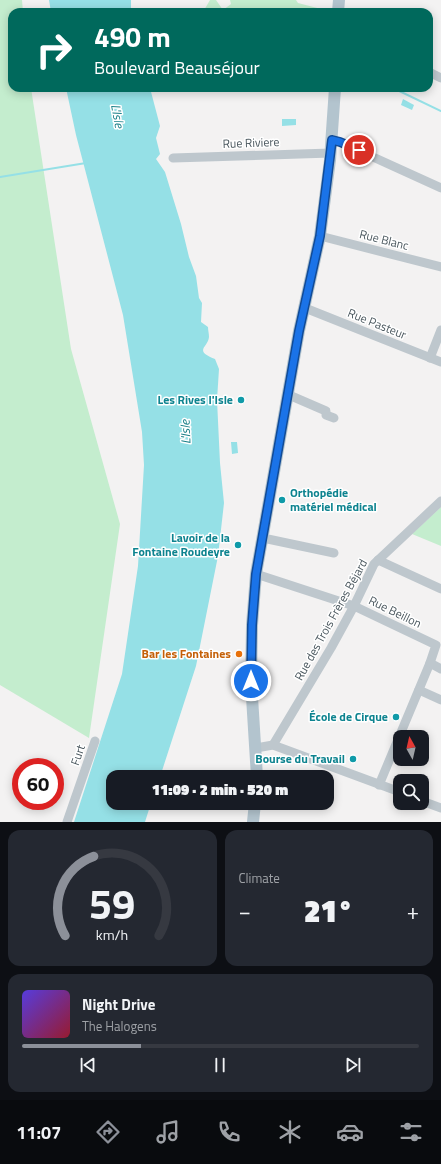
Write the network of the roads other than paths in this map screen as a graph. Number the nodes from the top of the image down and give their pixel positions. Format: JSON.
{"nodes":[{"id":1,"x":335,"y":92,"type":"edge"},
{"id":2,"x":332,"y":140,"type":"junction"},
{"id":3,"x":330,"y":153,"type":"junction"},
{"id":4,"x":173,"y":158,"type":"dead end"},
{"id":5,"x":441,"y":188,"type":"edge"},
{"id":6,"x":320,"y":236,"type":"junction"},
{"id":7,"x":441,"y":267,"type":"edge"},
{"id":8,"x":305,"y":308,"type":"junction"},
{"id":9,"x":441,"y":330,"type":"edge"},
{"id":10,"x":430,"y":358,"type":"junction"},
{"id":11,"x":441,"y":362,"type":"edge"},
{"id":12,"x":289,"y":395,"type":"junction"},
{"id":13,"x":334,"y":418,"type":"dead end"},
{"id":14,"x":441,"y":500,"type":"edge"},
{"id":15,"x":263,"y":538,"type":"junction"},
{"id":16,"x":334,"y":553,"type":"dead end"},
{"id":17,"x":378,"y":560,"type":"junction"},
{"id":18,"x":256,"y":574,"type":"junction"},
{"id":19,"x":441,"y":589,"type":"edge"},
{"id":20,"x":354,"y":606,"type":"junction"},
{"id":21,"x":430,"y":663,"type":"junction"},
{"id":22,"x":441,"y":669,"type":"edge"},
{"id":23,"x":419,"y":690,"type":"junction"},
{"id":24,"x":441,"y":700,"type":"edge"},
{"id":25,"x":95,"y":741,"type":"dead end"},
{"id":26,"x":273,"y":745,"type":"junction"},
{"id":27,"x":256,"y":748,"type":"junction"},
{"id":28,"x":257,"y":770,"type":"edge"},
{"id":29,"x":379,"y":785,"type":"junction"},
{"id":30,"x":393,"y":790,"type":"edge"},
{"id":31,"x":429,"y":804,"type":"edge"},
{"id":32,"x":441,"y":808,"type":"edge"},
{"id":33,"x":254,"y":810,"type":"edge"},
{"id":34,"x":67,"y":822,"type":"edge"},
{"id":35,"x":253,"y":822,"type":"edge"}],
"edges":[{"from":1,"to":2,"type":"main road"},
{"from":2,"to":3,"type":"main road"},
{"from":2,"to":5,"type":"street"},
{"from":3,"to":4,"type":"street","name":"Rue Riviere"},
{"from":3,"to":6,"type":"main road"},
{"from":6,"to":7,"type":"street","name":"Rue Blanc"},
{"from":6,"to":8,"type":"main road"},
{"from":8,"to":10,"type":"street","name":"Rue Pasteur"},
{"from":8,"to":12,"type":"main road"},
{"from":9,"to":10,"type":"street"},
{"from":10,"to":11,"type":"street","name":"Rue Pasteur"},
{"from":12,"to":13,"type":"street"},
{"from":12,"to":15,"type":"main road"},
{"from":14,"to":17,"type":"street","name":"Rue des Trois Frères Béjard"},
{"from":15,"to":16,"type":"street"},
{"from":15,"to":18,"type":"main road"},
{"from":17,"to":19,"type":"street"},
{"from":17,"to":20,"type":"street","name":"Rue des Trois Frères Béjard"},
{"from":18,"to":20,"type":"street","name":"Rue Beillon"},
{"from":18,"to":27,"type":"main road"},
{"from":20,"to":21,"type":"street","name":"Rue Beillon"},
{"from":20,"to":26,"type":"street","name":"Rue des Trois Frères Béjard"},
{"from":21,"to":22,"type":"street"},
{"from":21,"to":23,"type":"street"},
{"from":23,"to":24,"type":"street"},
{"from":23,"to":29,"type":"street"},
{"from":25,"to":34,"type":"street","name":"Furt"},
{"from":26,"to":27,"type":"street"},
{"from":26,"to":29,"type":"street"},
{"from":27,"to":28,"type":"main road"},
{"from":29,"to":30,"type":"street"},
{"from":31,"to":32,"type":"street"},
{"from":33,"to":35,"type":"main road"}]}
